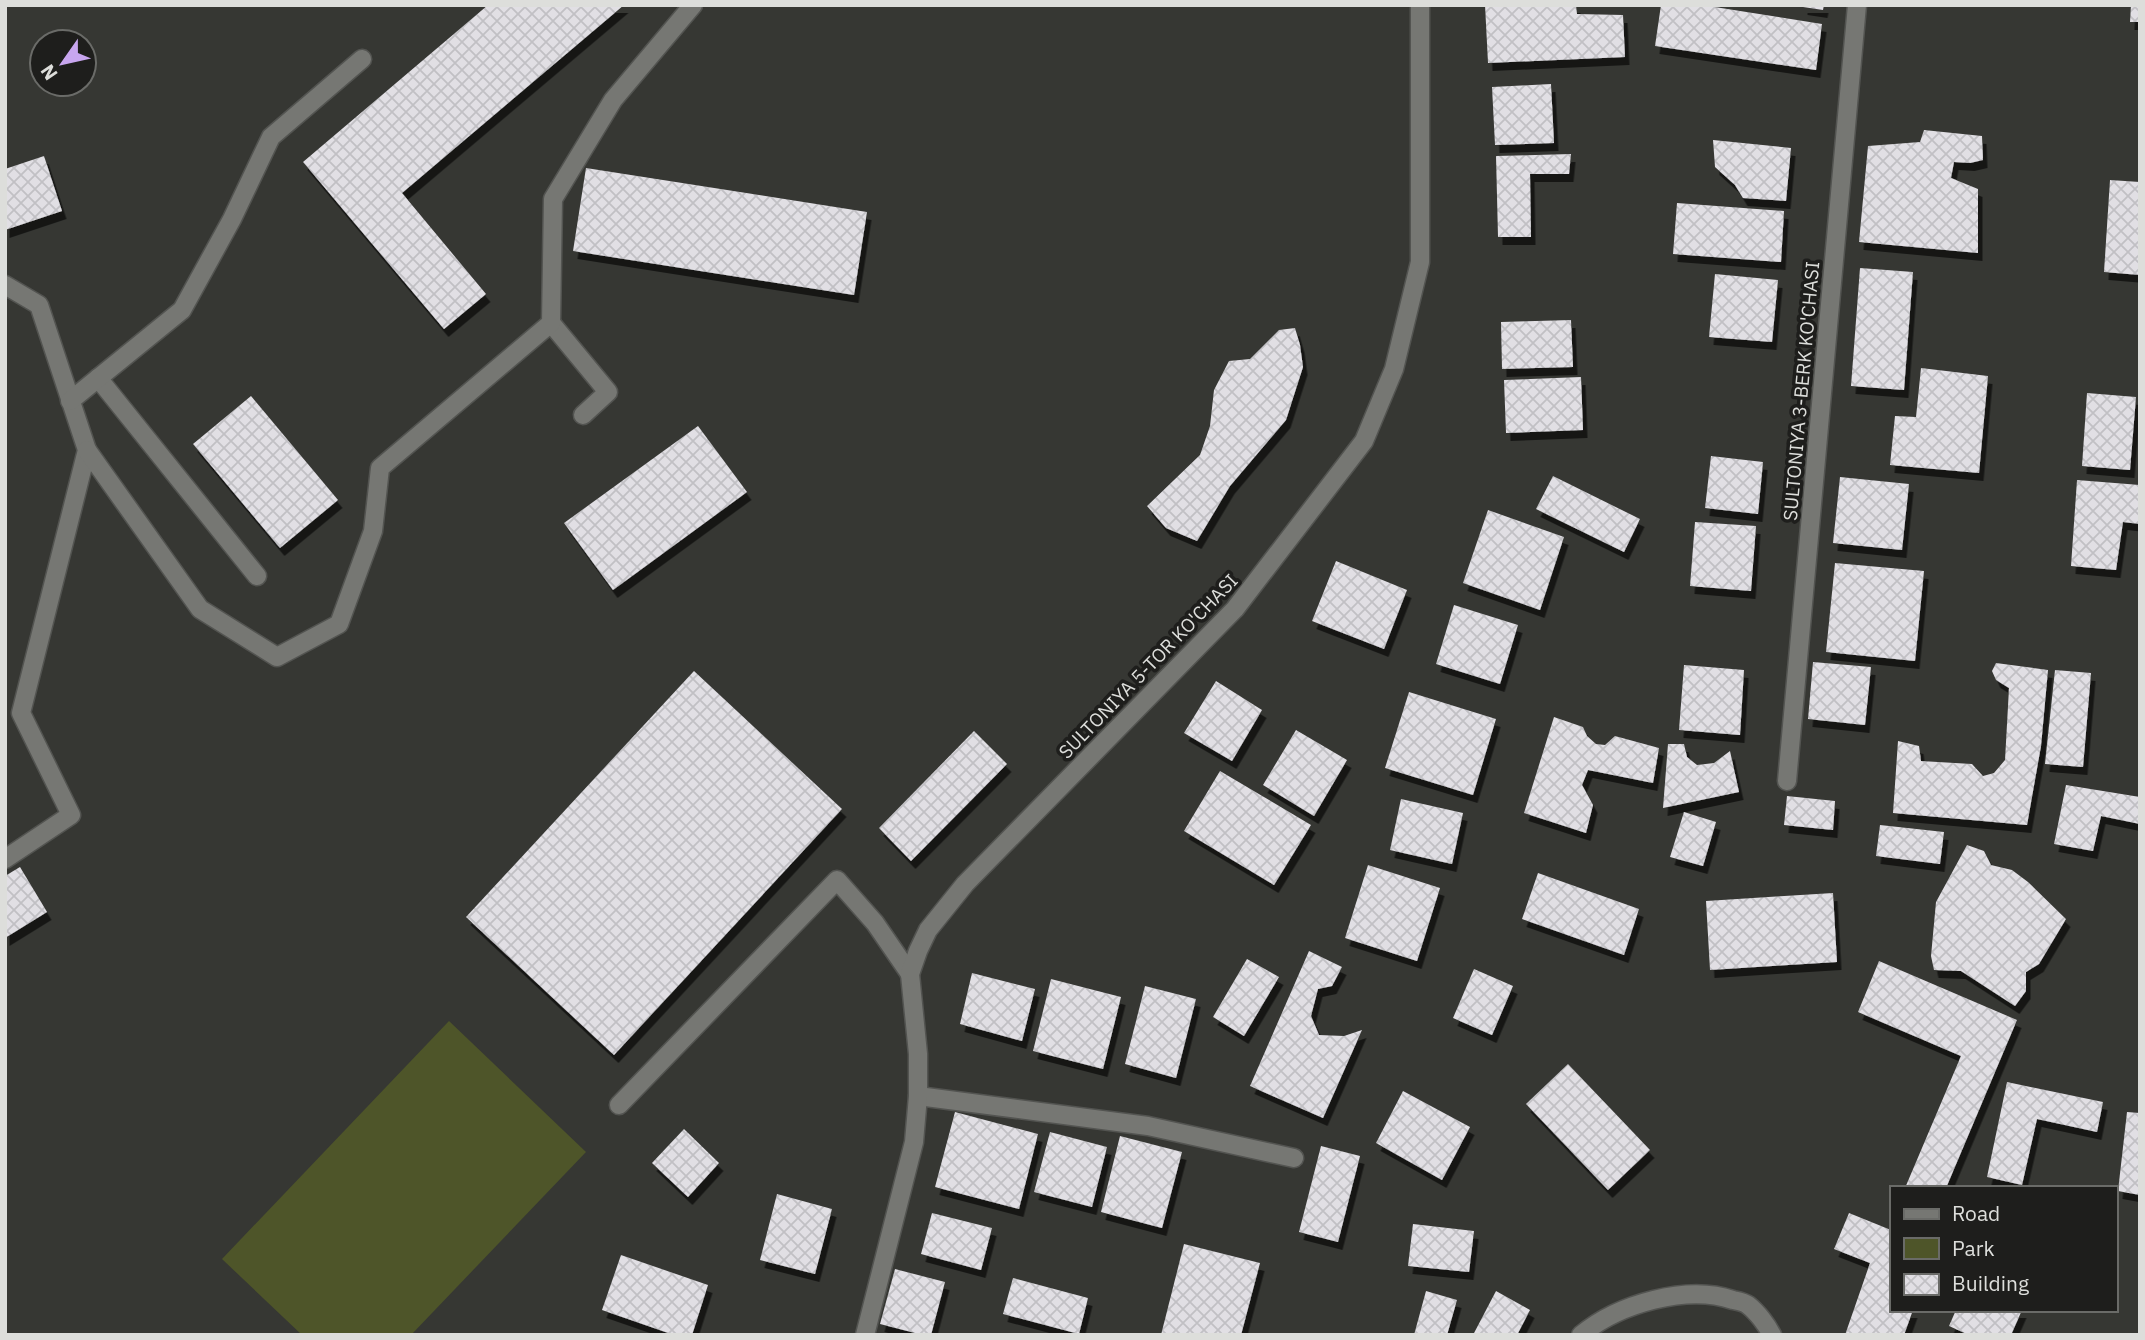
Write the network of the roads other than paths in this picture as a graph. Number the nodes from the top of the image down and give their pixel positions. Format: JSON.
{"nodes":[{"id":1,"x":693,"y":5,"type":"edge"},
{"id":2,"x":1420,"y":5,"type":"edge"},
{"id":3,"x":1857,"y":5,"type":"edge"},
{"id":4,"x":362,"y":59,"type":"dead end"},
{"id":5,"x":5,"y":285,"type":"edge"},
{"id":6,"x":551,"y":323,"type":"junction"},
{"id":7,"x":98,"y":378,"type":"junction"},
{"id":8,"x":70,"y":401,"type":"junction"},
{"id":9,"x":583,"y":415,"type":"dead end"},
{"id":10,"x":87,"y":450,"type":"junction"},
{"id":11,"x":257,"y":576,"type":"dead end"},
{"id":12,"x":1787,"y":781,"type":"dead end"},
{"id":13,"x":5,"y":859,"type":"edge"},
{"id":14,"x":910,"y":974,"type":"junction"},
{"id":15,"x":918,"y":1096,"type":"junction"},
{"id":16,"x":619,"y":1105,"type":"dead end"},
{"id":17,"x":1294,"y":1158,"type":"dead end"},
{"id":18,"x":865,"y":1335,"type":"edge"},
{"id":19,"x":1581,"y":1335,"type":"edge"},
{"id":20,"x":1772,"y":1335,"type":"edge"}],
"edges":[{"from":1,"to":6,"type":"street"},
{"from":2,"to":14,"type":"street","name":"SULTONIYA 5-TOR KO'CHASI"},
{"from":3,"to":12,"type":"street","name":"SULTONIYA 3-BERK KO'CHASI"},
{"from":4,"to":7,"type":"street"},
{"from":5,"to":8,"type":"street"},
{"from":6,"to":9,"type":"street"},
{"from":6,"to":10,"type":"street"},
{"from":7,"to":8,"type":"street"},
{"from":7,"to":11,"type":"street"},
{"from":8,"to":10,"type":"street"},
{"from":10,"to":13,"type":"street"},
{"from":14,"to":15,"type":"street","name":"SULTONIYA 5-TOR KO'CHASI"},
{"from":14,"to":16,"type":"street"},
{"from":15,"to":17,"type":"street"},
{"from":15,"to":18,"type":"street","name":"SULTONIYA 5-TOR KO'CHASI"},
{"from":19,"to":20,"type":"street"}]}
